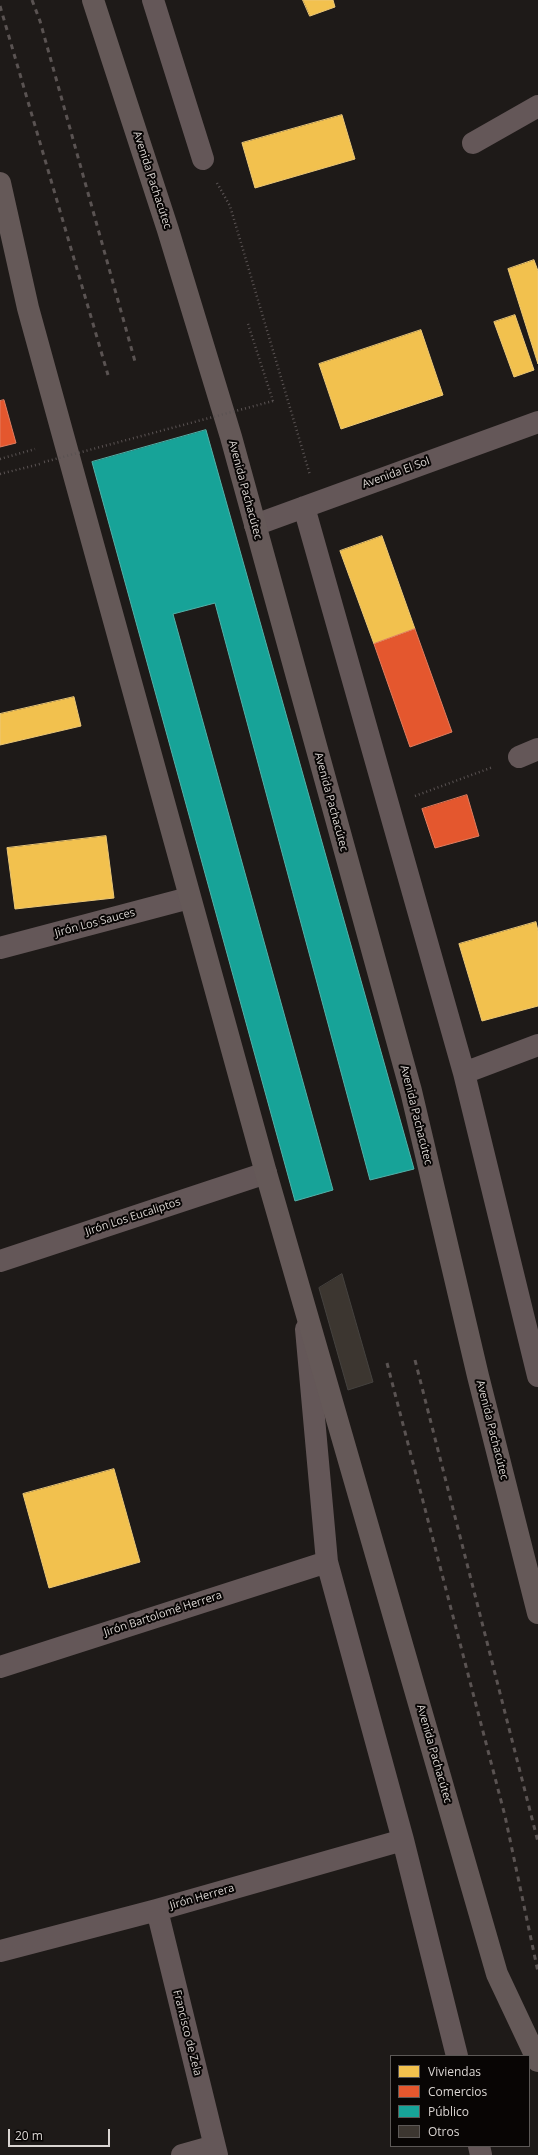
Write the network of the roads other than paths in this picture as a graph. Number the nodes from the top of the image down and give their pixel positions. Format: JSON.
{"nodes":[{"id":1,"x":93,"y":0,"type":"edge"},
{"id":2,"x":153,"y":0,"type":"edge"},
{"id":3,"x":538,"y":106,"type":"edge"},
{"id":4,"x":473,"y":144,"type":"dead end"},
{"id":5,"x":203,"y":159,"type":"road end"},
{"id":6,"x":0,"y":183,"type":"edge"},
{"id":7,"x":538,"y":422,"type":"edge"},
{"id":8,"x":311,"y":505,"type":"junction"},
{"id":9,"x":255,"y":525,"type":"junction"},
{"id":10,"x":189,"y":898,"type":"junction"},
{"id":11,"x":0,"y":948,"type":"edge"},
{"id":12,"x":538,"y":1046,"type":"edge"},
{"id":13,"x":464,"y":1073,"type":"junction"},
{"id":14,"x":266,"y":1173,"type":"junction"},
{"id":15,"x":0,"y":1260,"type":"edge"},
{"id":16,"x":303,"y":1302,"type":"junction"},
{"id":17,"x":536,"y":1362,"type":"edge"},
{"id":18,"x":327,"y":1562,"type":"junction"},
{"id":19,"x":538,"y":1613,"type":"edge"},
{"id":20,"x":0,"y":1667,"type":"edge"},
{"id":21,"x":403,"y":1840,"type":"junction"},
{"id":22,"x":157,"y":1910,"type":"junction"},
{"id":23,"x":0,"y":1951,"type":"edge"},
{"id":24,"x":457,"y":2055,"type":"edge"},
{"id":25,"x":538,"y":2061,"type":"edge"},
{"id":26,"x":216,"y":2150,"type":"edge"},
{"id":27,"x":182,"y":2155,"type":"edge"}],
"edges":[{"from":1,"to":9,"type":"main road","name":"Avenida Pachacútec"},
{"from":2,"to":5,"type":"street"},
{"from":3,"to":4,"type":"street"},
{"from":6,"to":10,"type":"main road","name":"Avenida Pachacútec"},
{"from":7,"to":8,"type":"street","name":"Avenida El Sol"},
{"from":8,"to":9,"type":"street","name":"Avenida El Sol"},
{"from":8,"to":13,"type":"street"},
{"from":9,"to":19,"type":"main road","name":"Avenida Pachacútec"},
{"from":10,"to":11,"type":"street","name":"Jirón Los Sauces"},
{"from":10,"to":14,"type":"main road","name":"Avenida Pachacútec"},
{"from":12,"to":13,"type":"street"},
{"from":13,"to":17,"type":"street"},
{"from":14,"to":15,"type":"street","name":"Jirón Los Eucaliptos"},
{"from":14,"to":16,"type":"main road","name":"Avenida Pachacútec"},
{"from":16,"to":18,"type":"street","name":"Avenida Pachacútec"},
{"from":16,"to":25,"type":"main road","name":"Avenida Pachacútec"},
{"from":18,"to":20,"type":"street","name":"Jirón Bartolomé Herrera"},
{"from":18,"to":21,"type":"street","name":"Avenida Pachacútec"},
{"from":21,"to":22,"type":"street","name":"Jirón Herrera"},
{"from":21,"to":24,"type":"street","name":"Avenida Pachacútec"},
{"from":22,"to":23,"type":"street","name":"Jirón Herrera"},
{"from":22,"to":26,"type":"street","name":"Francisco de Zela"},
{"from":26,"to":27,"type":"street"}]}
